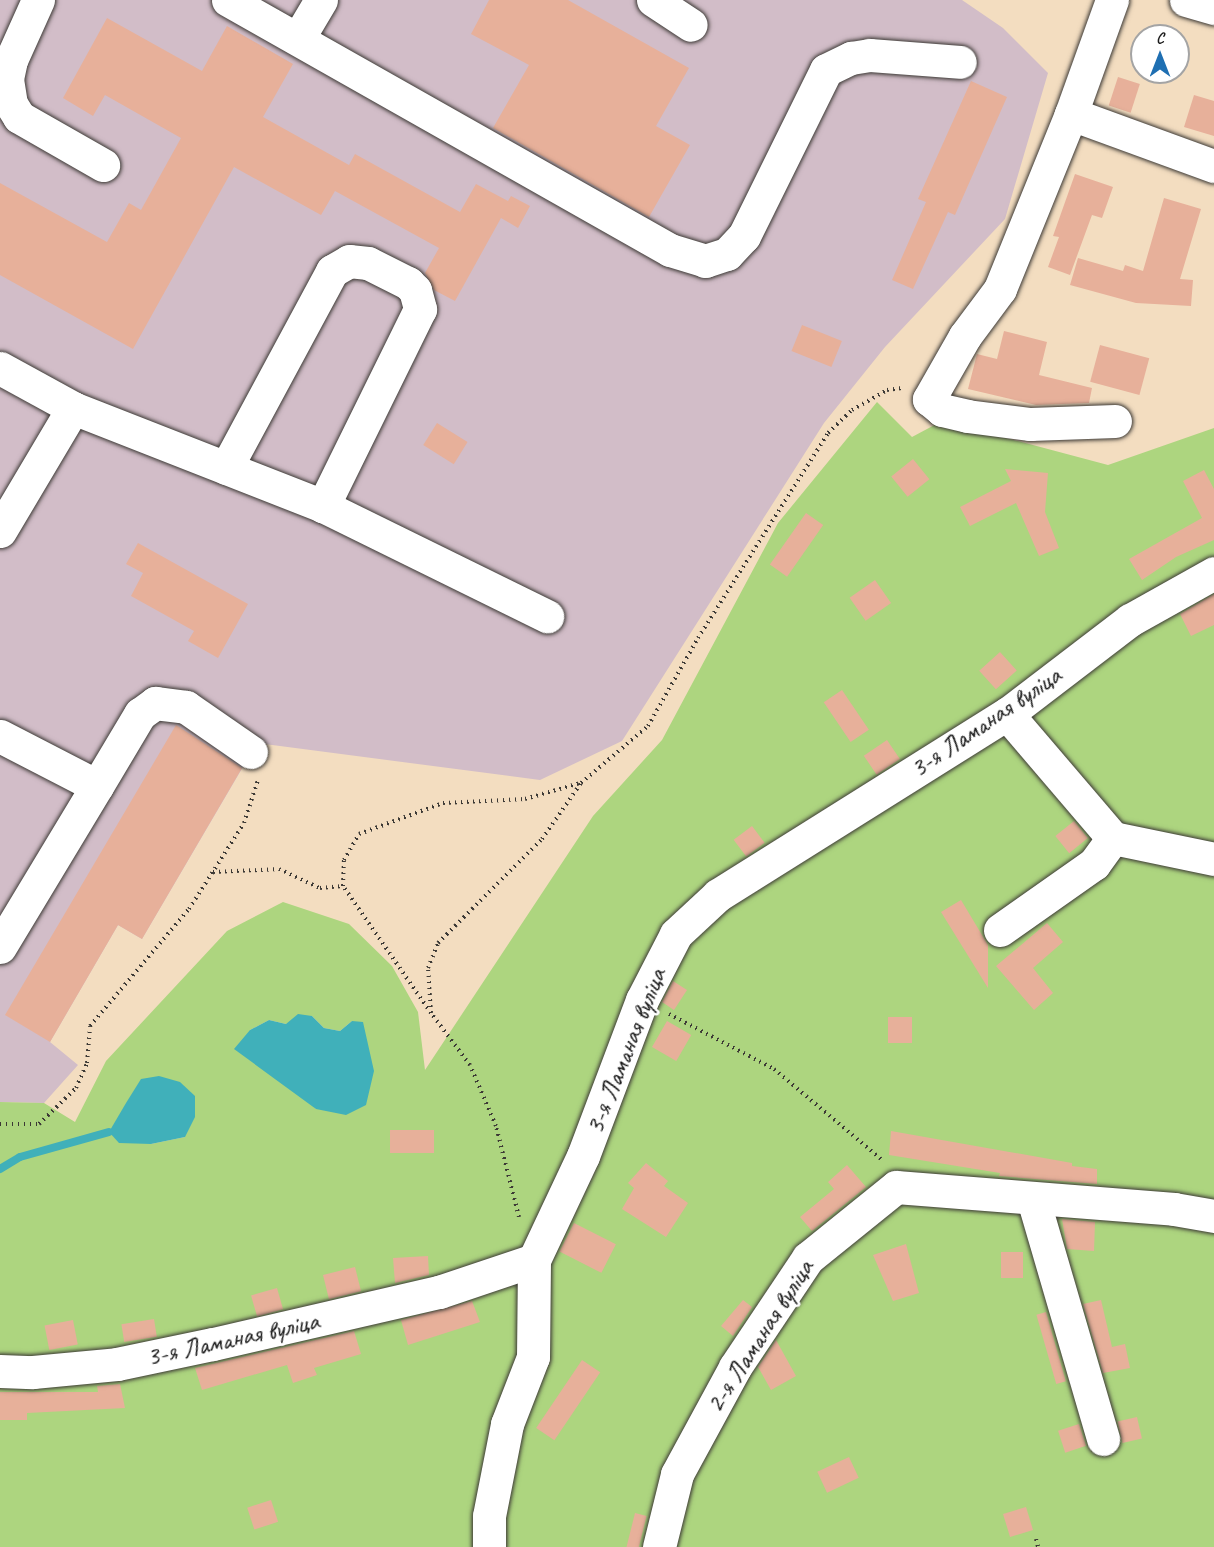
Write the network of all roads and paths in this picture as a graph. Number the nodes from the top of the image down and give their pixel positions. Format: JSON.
{"nodes":[{"id":1,"x":38,"y":0,"type":"edge"},
{"id":2,"x":228,"y":0,"type":"edge"},
{"id":3,"x":321,"y":0,"type":"edge"},
{"id":4,"x":653,"y":0,"type":"edge"},
{"id":5,"x":1112,"y":0,"type":"edge"},
{"id":6,"x":1186,"y":0,"type":"edge"},
{"id":7,"x":1214,"y":8,"type":"edge"},
{"id":8,"x":691,"y":25,"type":"dead end"},
{"id":9,"x":299,"y":37,"type":"junction"},
{"id":10,"x":960,"y":62,"type":"dead end"},
{"id":11,"x":1071,"y":114,"type":"junction"},
{"id":12,"x":103,"y":165,"type":"dead end"},
{"id":13,"x":1214,"y":166,"type":"edge"},
{"id":14,"x":0,"y":368,"type":"edge"},
{"id":15,"x":932,"y":391,"type":"junction"},
{"id":16,"x":73,"y":408,"type":"junction"},
{"id":17,"x":1115,"y":421,"type":"dead end"},
{"id":18,"x":226,"y":468,"type":"junction"},
{"id":19,"x":323,"y":506,"type":"junction"},
{"id":20,"x":0,"y":531,"type":"edge"},
{"id":21,"x":1214,"y":573,"type":"edge"},
{"id":22,"x":547,"y":615,"type":"dead end"},
{"id":23,"x":1007,"y":714,"type":"junction"},
{"id":24,"x":0,"y":736,"type":"edge"},
{"id":25,"x":251,"y":752,"type":"joint"},
{"id":26,"x":581,"y":783,"type":"junction"},
{"id":27,"x":98,"y":786,"type":"junction"},
{"id":28,"x":1113,"y":838,"type":"junction"},
{"id":29,"x":1214,"y":859,"type":"edge"},
{"id":30,"x":212,"y":872,"type":"junction"},
{"id":31,"x":343,"y":886,"type":"junction"},
{"id":32,"x":1000,"y":930,"type":"dead end"},
{"id":33,"x":0,"y":947,"type":"edge"},
{"id":34,"x":642,"y":1000,"type":"junction"},
{"id":35,"x":431,"y":1013,"type":"junction"},
{"id":36,"x":0,"y":1124,"type":"edge"},
{"id":37,"x":896,"y":1187,"type":"junction"},
{"id":38,"x":1033,"y":1199,"type":"junction"},
{"id":39,"x":1214,"y":1216,"type":"edge"},
{"id":40,"x":534,"y":1260,"type":"junction"},
{"id":41,"x":0,"y":1371,"type":"edge"},
{"id":42,"x":1104,"y":1439,"type":"dead end"},
{"id":43,"x":1036,"y":1539,"type":"dead end"},
{"id":44,"x":489,"y":1547,"type":"edge"},
{"id":45,"x":659,"y":1547,"type":"edge"},
{"id":46,"x":1038,"y":1547,"type":"edge"}],
"edges":[{"from":1,"to":12,"type":"street"},
{"from":2,"to":9,"type":"street"},
{"from":3,"to":9,"type":"street"},
{"from":4,"to":8,"type":"street"},
{"from":5,"to":11,"type":"street"},
{"from":6,"to":7,"type":"street"},
{"from":9,"to":10,"type":"street"},
{"from":11,"to":13,"type":"street"},
{"from":11,"to":15,"type":"street"},
{"from":14,"to":16,"type":"street"},
{"from":15,"to":17,"type":"street"},
{"from":15,"to":26,"type":"path"},
{"from":16,"to":18,"type":"street"},
{"from":16,"to":20,"type":"street"},
{"from":18,"to":19,"type":"street"},
{"from":18,"to":19,"type":"street"},
{"from":19,"to":22,"type":"street"},
{"from":21,"to":23,"type":"street","name":"3-я Ламаная вуліца"},
{"from":23,"to":28,"type":"street"},
{"from":23,"to":34,"type":"street","name":"3-я Ламаная вуліца"},
{"from":24,"to":27,"type":"street"},
{"from":25,"to":27,"type":"street"},
{"from":25,"to":30,"type":"path"},
{"from":26,"to":31,"type":"path"},
{"from":26,"to":35,"type":"path"},
{"from":27,"to":33,"type":"street"},
{"from":28,"to":29,"type":"street"},
{"from":28,"to":32,"type":"street"},
{"from":30,"to":31,"type":"path"},
{"from":30,"to":36,"type":"path"},
{"from":31,"to":35,"type":"path"},
{"from":34,"to":37,"type":"path"},
{"from":34,"to":40,"type":"street","name":"3-я Ламаная вуліца"},
{"from":35,"to":40,"type":"path"},
{"from":37,"to":38,"type":"street"},
{"from":37,"to":45,"type":"street","name":"2-я Ламаная вуліца"},
{"from":38,"to":39,"type":"street"},
{"from":38,"to":42,"type":"street"},
{"from":40,"to":41,"type":"street","name":"3-я Ламаная вуліца"},
{"from":40,"to":44,"type":"street"},
{"from":43,"to":46,"type":"path"}]}
